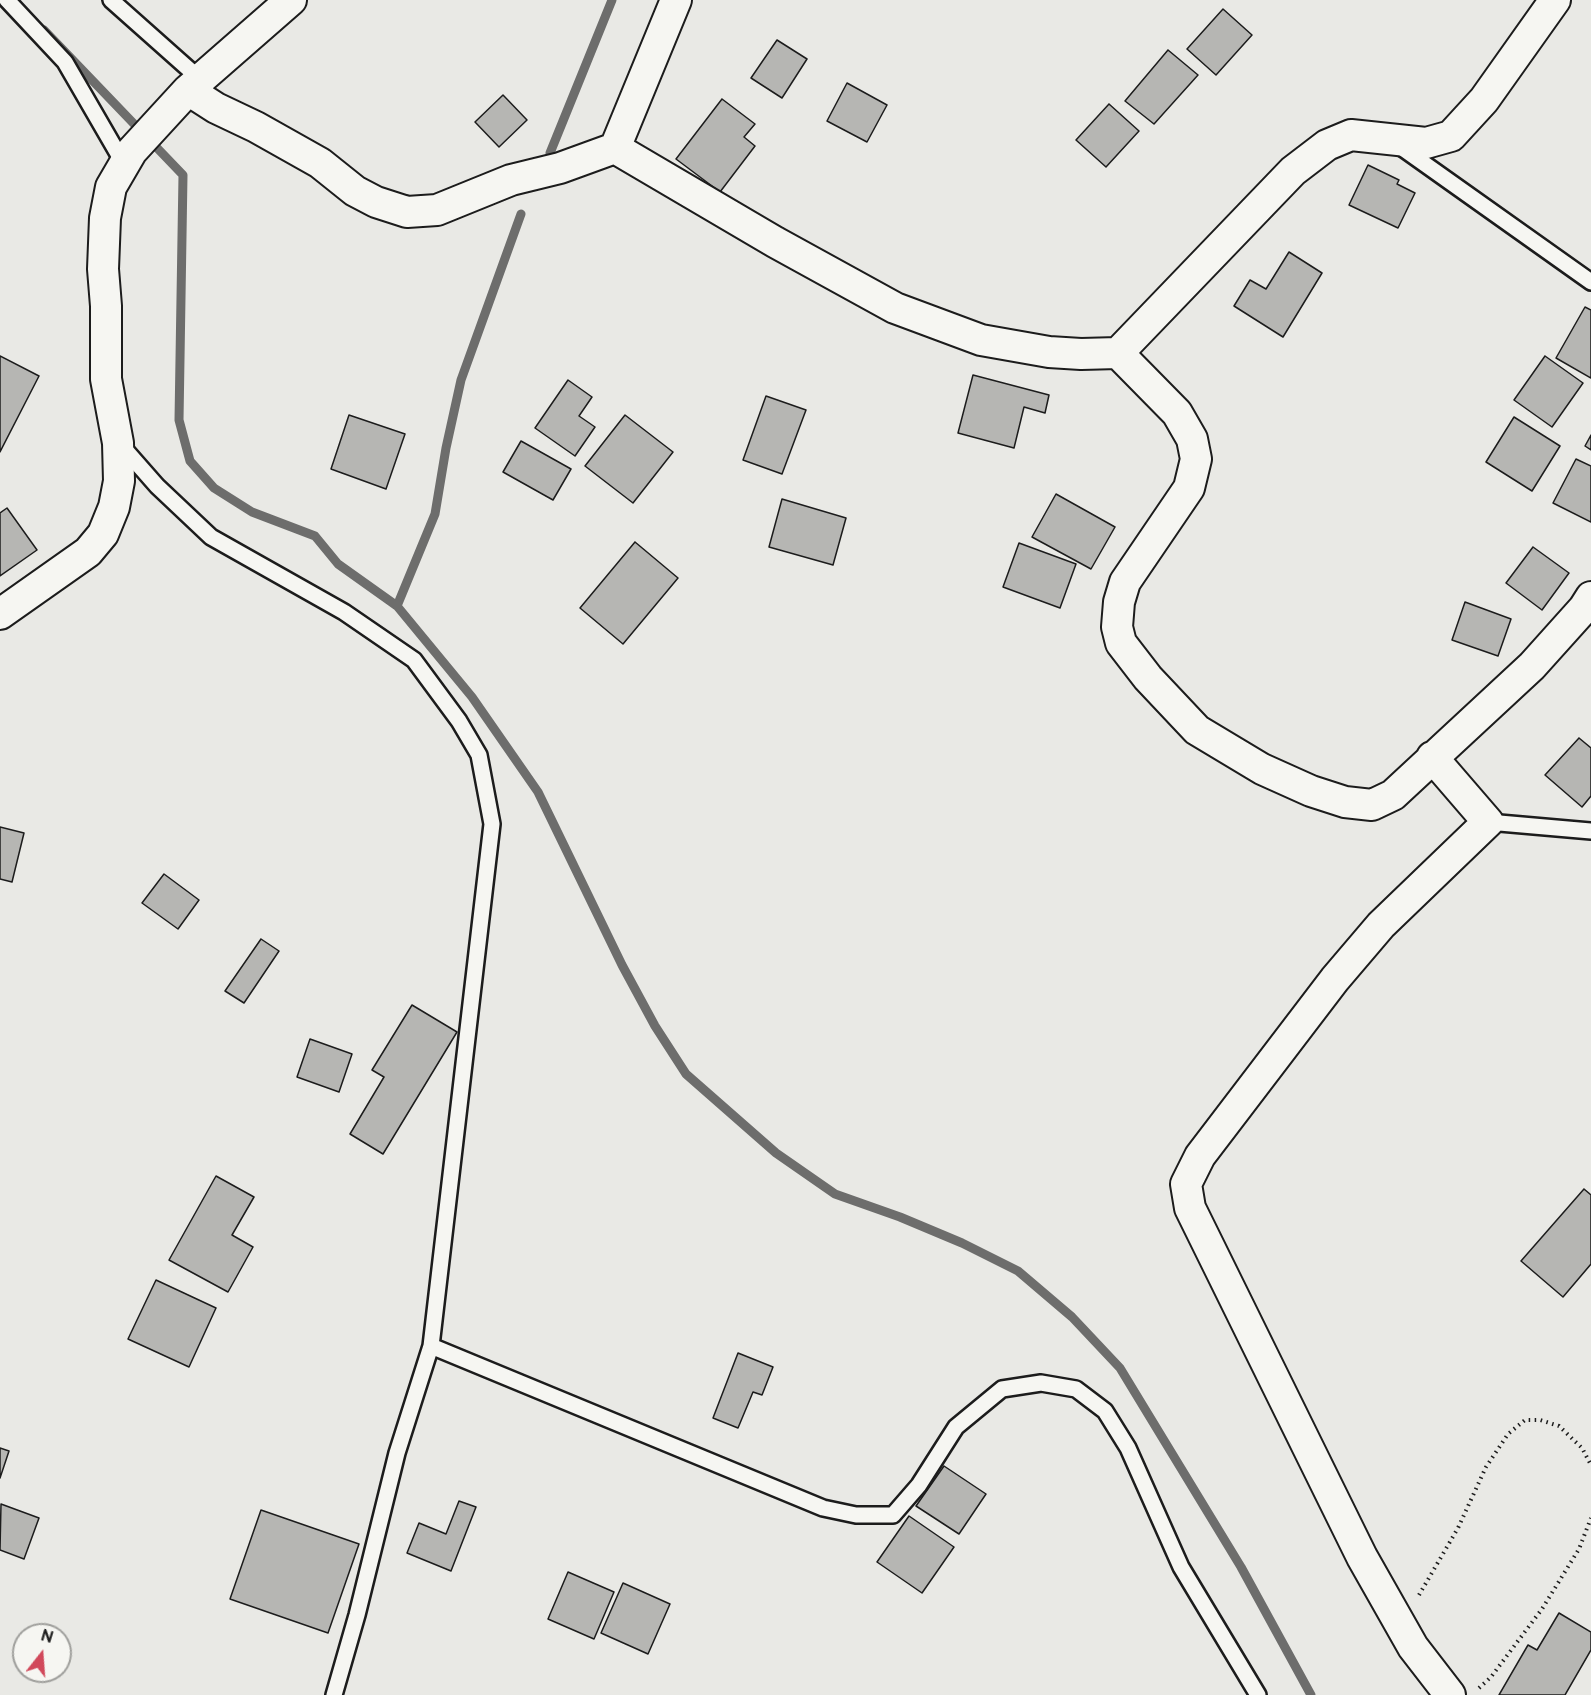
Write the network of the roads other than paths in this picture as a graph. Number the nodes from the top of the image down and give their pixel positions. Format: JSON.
{"nodes":[{"id":1,"x":7,"y":0,"type":"edge"},
{"id":2,"x":111,"y":0,"type":"edge"},
{"id":3,"x":291,"y":0,"type":"edge"},
{"id":4,"x":676,"y":0,"type":"edge"},
{"id":5,"x":1555,"y":0,"type":"edge"},
{"id":6,"x":188,"y":91,"type":"junction"},
{"id":7,"x":1390,"y":140,"type":"junction"},
{"id":8,"x":615,"y":148,"type":"junction"},
{"id":9,"x":128,"y":157,"type":"junction"},
{"id":10,"x":1591,"y":282,"type":"edge"},
{"id":11,"x":1118,"y":353,"type":"junction"},
{"id":12,"x":118,"y":443,"type":"junction"},
{"id":13,"x":1591,"y":597,"type":"edge"},
{"id":14,"x":0,"y":614,"type":"edge"},
{"id":15,"x":1432,"y":757,"type":"junction"},
{"id":16,"x":1488,"y":822,"type":"junction"},
{"id":17,"x":1591,"y":831,"type":"edge"},
{"id":18,"x":431,"y":1346,"type":"junction"},
{"id":19,"x":334,"y":1695,"type":"edge"},
{"id":20,"x":1258,"y":1695,"type":"edge"},
{"id":21,"x":1450,"y":1695,"type":"edge"}],
"edges":[{"from":1,"to":9,"type":"lane"},
{"from":2,"to":6,"type":"lane"},
{"from":3,"to":6,"type":"street"},
{"from":4,"to":8,"type":"street"},
{"from":5,"to":7,"type":"street"},
{"from":6,"to":8,"type":"street"},
{"from":6,"to":9,"type":"street"},
{"from":7,"to":10,"type":"lane"},
{"from":7,"to":11,"type":"street"},
{"from":8,"to":11,"type":"street"},
{"from":9,"to":12,"type":"street"},
{"from":11,"to":15,"type":"street"},
{"from":12,"to":14,"type":"street"},
{"from":12,"to":18,"type":"lane"},
{"from":13,"to":15,"type":"street"},
{"from":15,"to":16,"type":"street"},
{"from":16,"to":17,"type":"lane"},
{"from":16,"to":21,"type":"street"},
{"from":18,"to":19,"type":"lane"},
{"from":18,"to":20,"type":"lane"}]}
